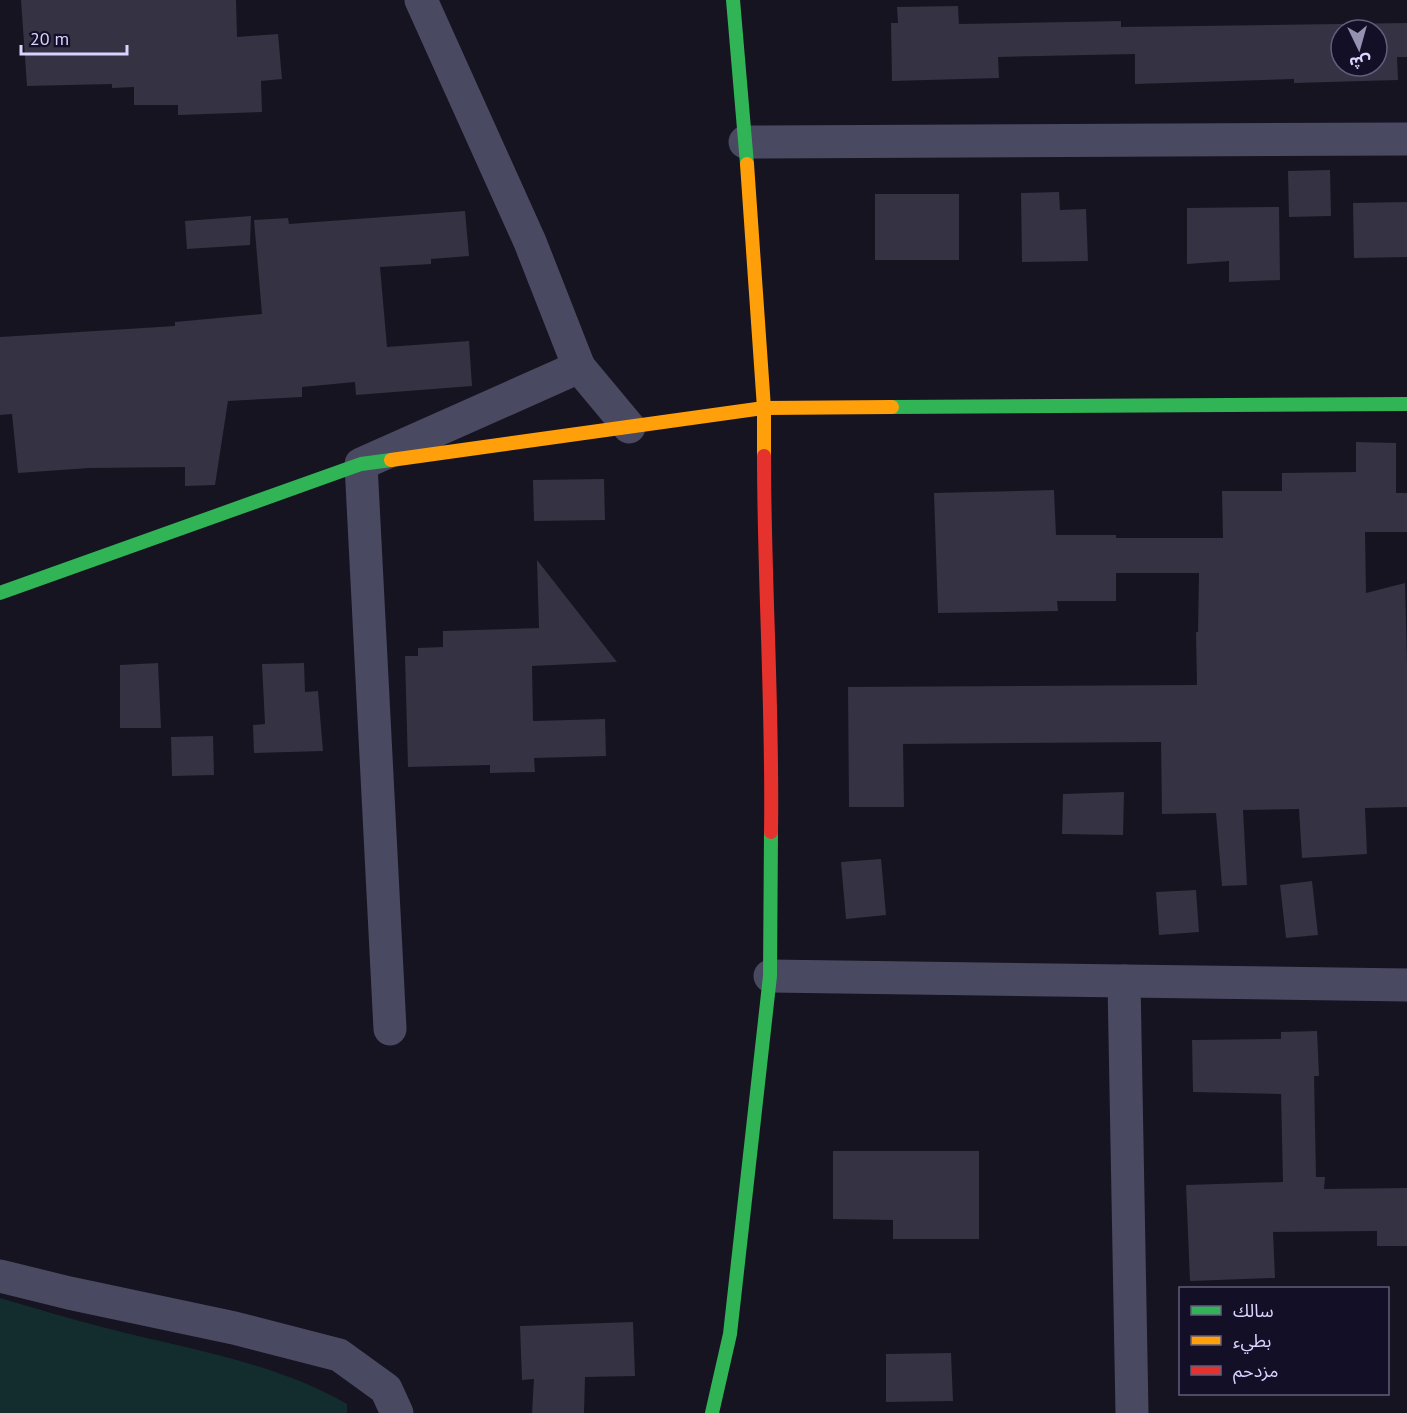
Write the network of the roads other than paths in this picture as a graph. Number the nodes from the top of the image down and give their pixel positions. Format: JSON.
{"nodes":[{"id":1,"x":421,"y":0,"type":"edge"},
{"id":2,"x":733,"y":0,"type":"edge"},
{"id":3,"x":1407,"y":139,"type":"edge"},
{"id":4,"x":746,"y":142,"type":"junction"},
{"id":5,"x":579,"y":367,"type":"junction"},
{"id":6,"x":1407,"y":404,"type":"edge"},
{"id":7,"x":764,"y":408,"type":"junction"},
{"id":8,"x":629,"y":427,"type":"junction"},
{"id":9,"x":361,"y":464,"type":"junction"},
{"id":10,"x":0,"y":593,"type":"edge"},
{"id":11,"x":770,"y":976,"type":"junction"},
{"id":12,"x":1124,"y":981,"type":"junction"},
{"id":13,"x":1407,"y":985,"type":"edge"},
{"id":14,"x":390,"y":1029,"type":"dead end"},
{"id":15,"x":0,"y":1276,"type":"edge"},
{"id":16,"x":397,"y":1413,"type":"edge"},
{"id":17,"x":712,"y":1413,"type":"edge"},
{"id":18,"x":1132,"y":1413,"type":"edge"}],
"edges":[{"from":1,"to":5,"type":"street"},
{"from":2,"to":4,"type":"street"},
{"from":3,"to":4,"type":"street"},
{"from":4,"to":7,"type":"street"},
{"from":5,"to":8,"type":"street"},
{"from":5,"to":9,"type":"street"},
{"from":6,"to":7,"type":"street"},
{"from":7,"to":8,"type":"street"},
{"from":7,"to":11,"type":"street"},
{"from":8,"to":9,"type":"street"},
{"from":9,"to":10,"type":"street"},
{"from":9,"to":14,"type":"street"},
{"from":11,"to":12,"type":"street"},
{"from":11,"to":17,"type":"street"},
{"from":12,"to":13,"type":"street"},
{"from":12,"to":18,"type":"street"},
{"from":15,"to":16,"type":"street"}]}
